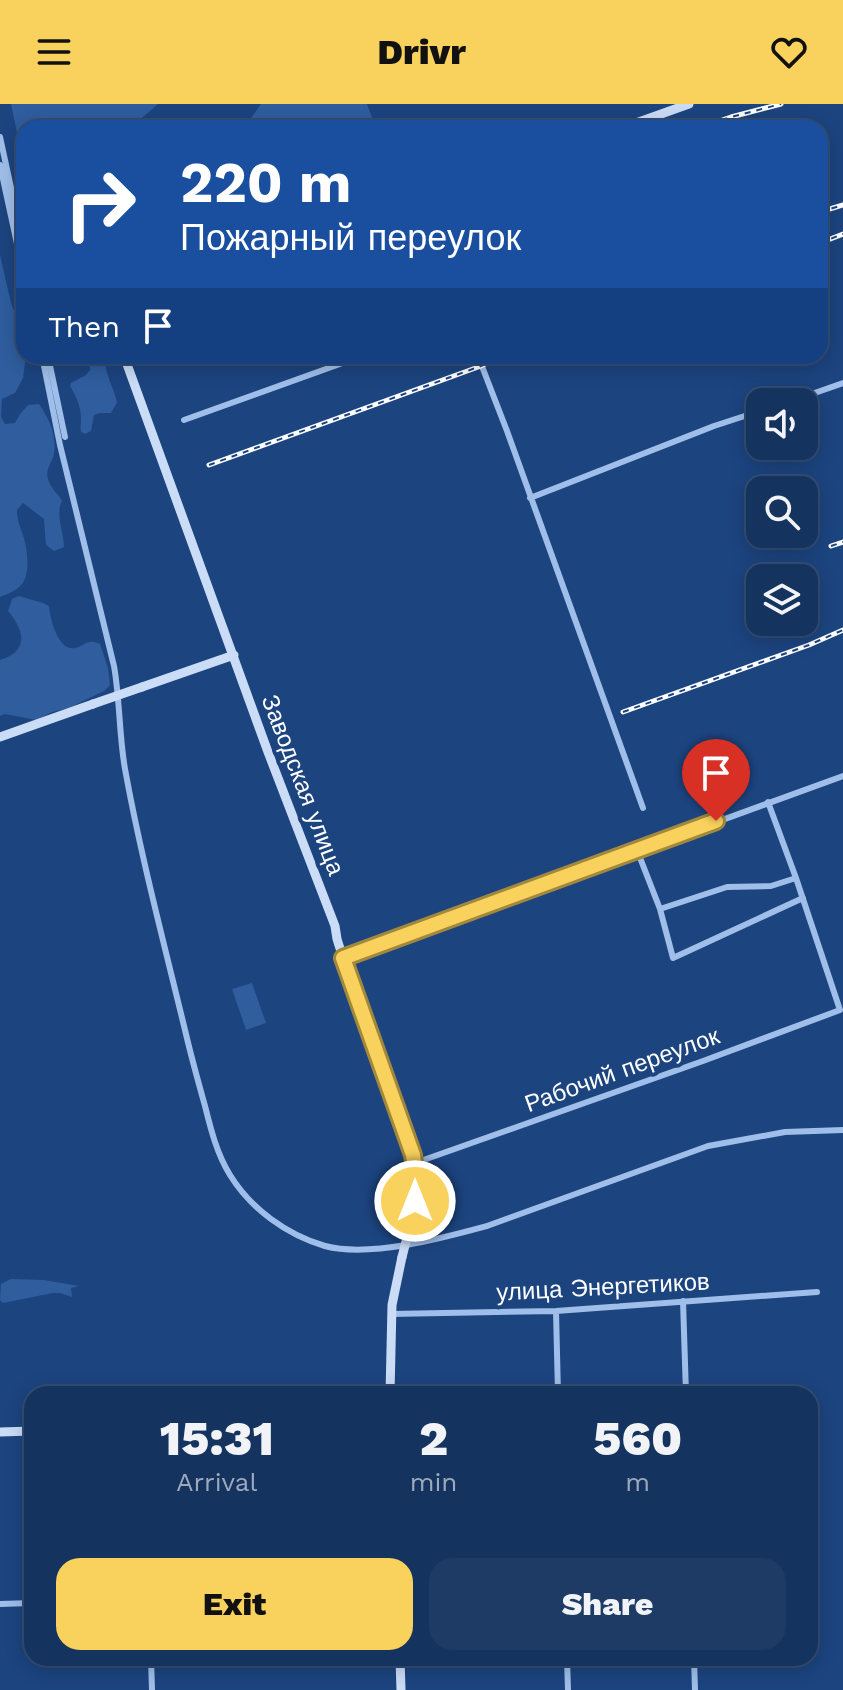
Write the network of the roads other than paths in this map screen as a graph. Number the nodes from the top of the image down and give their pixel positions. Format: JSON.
{"nodes":[{"id":1,"x":689,"y":104,"type":"edge"},
{"id":2,"x":644,"y":120,"type":"edge"},
{"id":3,"x":0,"y":137,"type":"edge"},
{"id":4,"x":0,"y":165,"type":"edge"},
{"id":5,"x":16,"y":211,"type":"edge"},
{"id":6,"x":16,"y":239,"type":"edge"},
{"id":7,"x":45,"y":364,"type":"edge"},
{"id":8,"x":46,"y":364,"type":"edge"},
{"id":9,"x":127,"y":364,"type":"edge"},
{"id":10,"x":340,"y":364,"type":"edge"},
{"id":11,"x":481,"y":364,"type":"edge"},
{"id":12,"x":843,"y":383,"type":"edge"},
{"id":13,"x":818,"y":392,"type":"edge"},
{"id":14,"x":746,"y":416,"type":"edge"},
{"id":15,"x":184,"y":420,"type":"dead end"},
{"id":16,"x":65,"y":437,"type":"dead end"},
{"id":17,"x":530,"y":498,"type":"junction"},
{"id":18,"x":234,"y":655,"type":"junction"},
{"id":19,"x":0,"y":737,"type":"edge"},
{"id":20,"x":843,"y":776,"type":"edge"},
{"id":21,"x":768,"y":802,"type":"junction"},
{"id":22,"x":643,"y":808,"type":"dead end"},
{"id":23,"x":637,"y":850,"type":"junction"},
{"id":24,"x":796,"y":878,"type":"junction"},
{"id":25,"x":803,"y":898,"type":"junction"},
{"id":26,"x":660,"y":909,"type":"junction"},
{"id":27,"x":343,"y":958,"type":"junction"},
{"id":28,"x":843,"y":1130,"type":"edge"},
{"id":29,"x":415,"y":1163,"type":"junction"},
{"id":30,"x":817,"y":1292,"type":"dead end"},
{"id":31,"x":683,"y":1301,"type":"junction"},
{"id":32,"x":556,"y":1311,"type":"junction"},
{"id":33,"x":391,"y":1314,"type":"junction"},
{"id":34,"x":390,"y":1386,"type":"edge"},
{"id":35,"x":558,"y":1386,"type":"edge"},
{"id":36,"x":686,"y":1386,"type":"edge"},
{"id":37,"x":24,"y":1431,"type":"edge"},
{"id":38,"x":0,"y":1432,"type":"edge"},
{"id":39,"x":24,"y":1603,"type":"edge"},
{"id":40,"x":0,"y":1604,"type":"edge"},
{"id":41,"x":151,"y":1666,"type":"edge"},
{"id":42,"x":400,"y":1666,"type":"edge"},
{"id":43,"x":567,"y":1666,"type":"edge"},
{"id":44,"x":694,"y":1666,"type":"edge"},
{"id":45,"x":152,"y":1690,"type":"edge"},
{"id":46,"x":401,"y":1690,"type":"edge"},
{"id":47,"x":568,"y":1690,"type":"edge"},
{"id":48,"x":695,"y":1690,"type":"edge"}],
"edges":[{"from":1,"to":2,"type":"street"},
{"from":3,"to":5,"type":"street"},
{"from":4,"to":6,"type":"street"},
{"from":7,"to":28,"type":"street"},
{"from":8,"to":16,"type":"street"},
{"from":9,"to":18,"type":"street","name":"Заводская улица"},
{"from":10,"to":15,"type":"street"},
{"from":11,"to":17,"type":"street"},
{"from":12,"to":13,"type":"street"},
{"from":14,"to":17,"type":"street"},
{"from":17,"to":22,"type":"street"},
{"from":18,"to":19,"type":"street","bridge":true},
{"from":18,"to":27,"type":"street","name":"Заводская улица"},
{"from":20,"to":21,"type":"street"},
{"from":21,"to":23,"type":"street"},
{"from":21,"to":24,"type":"street"},
{"from":23,"to":26,"type":"street"},
{"from":23,"to":27,"type":"street"},
{"from":24,"to":25,"type":"street"},
{"from":24,"to":26,"type":"street"},
{"from":25,"to":26,"type":"street"},
{"from":25,"to":29,"type":"street","name":"Рабочий переулок"},
{"from":27,"to":29,"type":"street","name":"Заводская улица"},
{"from":29,"to":33,"type":"street","name":"Заводская улица","bridge":true},
{"from":30,"to":31,"type":"street","name":"улица Энергетиков"},
{"from":31,"to":32,"type":"street","name":"улица Энергетиков"},
{"from":31,"to":36,"type":"street"},
{"from":32,"to":33,"type":"street","name":"улица Энергетиков"},
{"from":32,"to":35,"type":"street"},
{"from":33,"to":34,"type":"street","name":"Заводская улица"},
{"from":37,"to":38,"type":"street"},
{"from":39,"to":40,"type":"street"},
{"from":41,"to":45,"type":"street"},
{"from":42,"to":46,"type":"street"},
{"from":43,"to":47,"type":"street"},
{"from":44,"to":48,"type":"street"}]}
